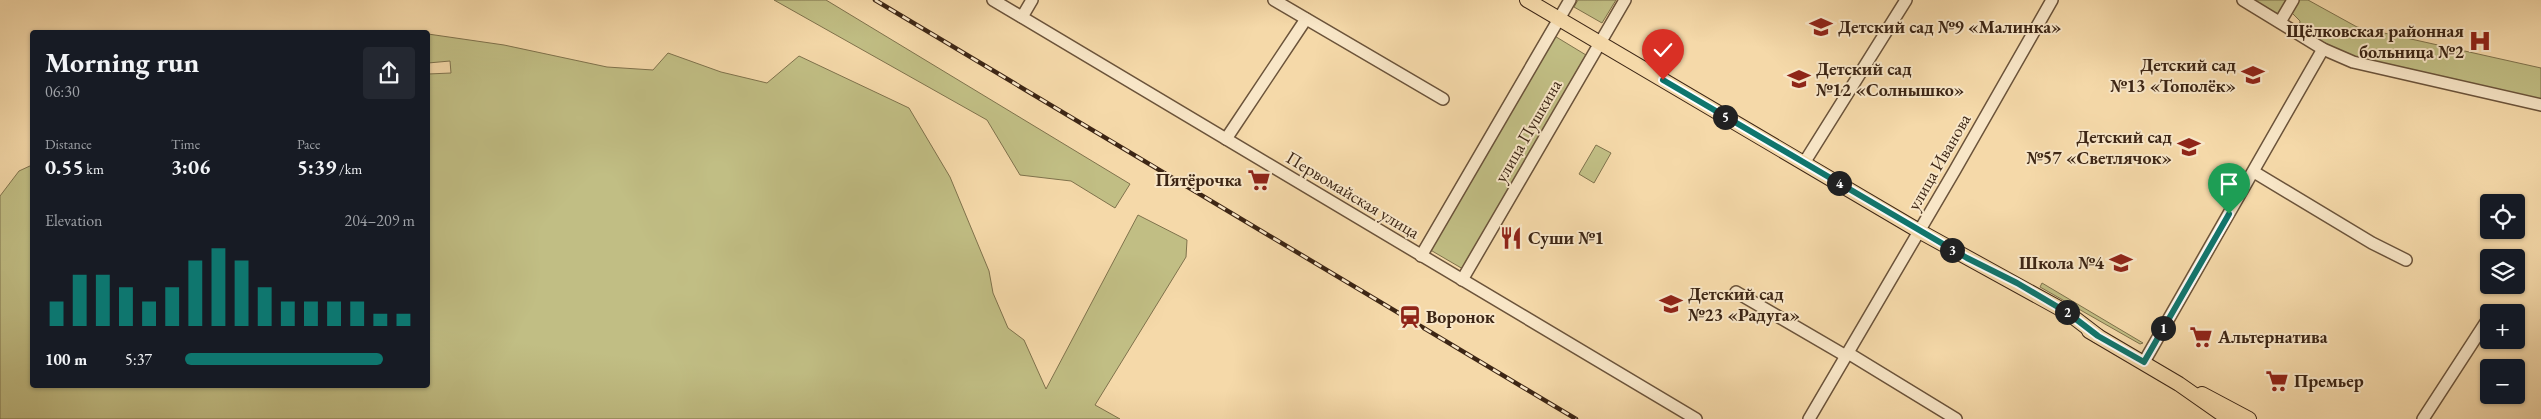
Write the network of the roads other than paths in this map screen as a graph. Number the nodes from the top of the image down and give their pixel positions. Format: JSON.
{"nodes":[{"id":1,"x":993,"y":0,"type":"edge"},
{"id":2,"x":1032,"y":0,"type":"edge"},
{"id":3,"x":1274,"y":0,"type":"edge"},
{"id":4,"x":1527,"y":0,"type":"edge"},
{"id":5,"x":1570,"y":0,"type":"edge"},
{"id":6,"x":1624,"y":0,"type":"edge"},
{"id":7,"x":1906,"y":0,"type":"edge"},
{"id":8,"x":2052,"y":0,"type":"edge"},
{"id":9,"x":2243,"y":0,"type":"edge"},
{"id":10,"x":2293,"y":0,"type":"edge"},
{"id":11,"x":1022,"y":17,"type":"junction"},
{"id":12,"x":1306,"y":19,"type":"junction"},
{"id":13,"x":1560,"y":19,"type":"junction"},
{"id":14,"x":2280,"y":22,"type":"junction"},
{"id":15,"x":1599,"y":43,"type":"junction"},
{"id":16,"x":2323,"y":49,"type":"junction"},
{"id":17,"x":1444,"y":99,"type":"dead end"},
{"id":18,"x":2541,"y":106,"type":"edge"},
{"id":19,"x":1226,"y":139,"type":"junction"},
{"id":20,"x":1804,"y":163,"type":"junction"},
{"id":21,"x":2254,"y":172,"type":"junction"},
{"id":22,"x":1919,"y":231,"type":"junction"},
{"id":23,"x":1421,"y":256,"type":"junction"},
{"id":24,"x":2406,"y":260,"type":"dead end"},
{"id":25,"x":1462,"y":280,"type":"junction"},
{"id":26,"x":1736,"y":292,"type":"dead end"},
{"id":27,"x":2480,"y":331,"type":"edge"},
{"id":28,"x":1847,"y":354,"type":"junction"},
{"id":29,"x":2144,"y":362,"type":"junction"},
{"id":30,"x":2179,"y":384,"type":"junction"},
{"id":31,"x":1696,"y":419,"type":"edge"},
{"id":32,"x":1809,"y":419,"type":"edge"},
{"id":33,"x":1956,"y":419,"type":"edge"},
{"id":34,"x":2229,"y":419,"type":"edge"},
{"id":35,"x":2249,"y":419,"type":"edge"},
{"id":36,"x":2423,"y":419,"type":"edge"}],
"edges":[{"from":1,"to":11,"type":"street","name":"Первомайская улица"},
{"from":2,"to":11,"type":"street"},
{"from":3,"to":12,"type":"street"},
{"from":4,"to":13,"type":"main road"},
{"from":5,"to":13,"type":"street","name":"улица Пушкина"},
{"from":6,"to":15,"type":"street","name":"улица Пушкина"},
{"from":7,"to":20,"type":"street"},
{"from":8,"to":22,"type":"street","name":"улица Иванова"},
{"from":9,"to":14,"type":"street"},
{"from":10,"to":14,"type":"street"},
{"from":11,"to":19,"type":"street","name":"Первомайская улица"},
{"from":12,"to":17,"type":"street"},
{"from":12,"to":19,"type":"street"},
{"from":13,"to":15,"type":"main road"},
{"from":13,"to":23,"type":"street","name":"улица Пушкина"},
{"from":14,"to":16,"type":"street"},
{"from":15,"to":20,"type":"main road"},
{"from":15,"to":25,"type":"street","name":"улица Пушкина"},
{"from":16,"to":18,"type":"street"},
{"from":16,"to":21,"type":"street"},
{"from":19,"to":23,"type":"street","name":"Первомайская улица"},
{"from":20,"to":22,"type":"main road"},
{"from":21,"to":24,"type":"street"},
{"from":21,"to":29,"type":"street"},
{"from":22,"to":28,"type":"street","name":"улица Иванова"},
{"from":22,"to":29,"type":"main road"},
{"from":23,"to":25,"type":"street","name":"Первомайская улица"},
{"from":25,"to":31,"type":"street","name":"Первомайская улица"},
{"from":26,"to":28,"type":"street"},
{"from":27,"to":36,"type":"street"},
{"from":28,"to":32,"type":"street","name":"улица Иванова"},
{"from":28,"to":33,"type":"street"},
{"from":29,"to":30,"type":"main road"},
{"from":30,"to":34,"type":"main road"},
{"from":30,"to":35,"type":"main road"}]}
